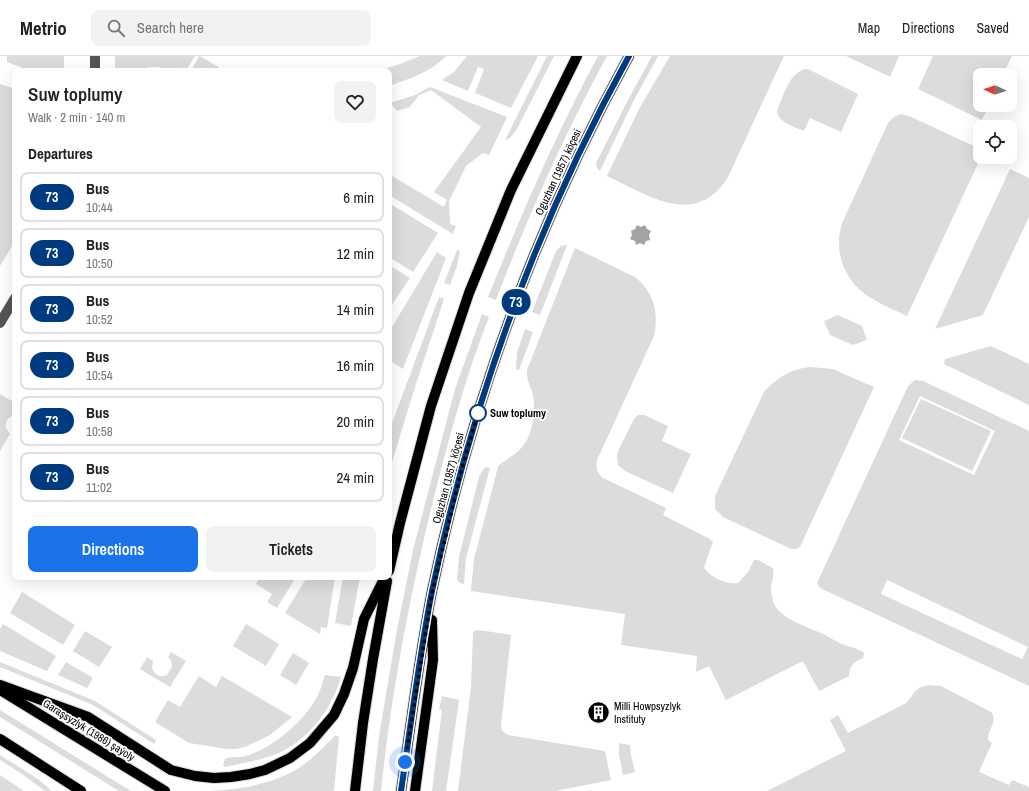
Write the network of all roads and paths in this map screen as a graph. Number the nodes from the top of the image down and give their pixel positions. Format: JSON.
{"nodes":[{"id":1,"x":95,"y":56,"type":"edge"},
{"id":2,"x":577,"y":56,"type":"edge"},
{"id":3,"x":629,"y":56,"type":"edge"},
{"id":4,"x":95,"y":68,"type":"edge"},
{"id":5,"x":4,"y":306,"type":"edge"},
{"id":6,"x":0,"y":323,"type":"edge"},
{"id":7,"x":392,"y":557,"type":"edge"},
{"id":8,"x":385,"y":580,"type":"edge"},
{"id":9,"x":386,"y":580,"type":"edge"},
{"id":10,"x":432,"y":593,"type":"junction"},
{"id":11,"x":0,"y":685,"type":"edge"},
{"id":12,"x":0,"y":690,"type":"edge"},
{"id":13,"x":0,"y":739,"type":"edge"},
{"id":14,"x":81,"y":791,"type":"edge"},
{"id":15,"x":165,"y":791,"type":"edge"},
{"id":16,"x":356,"y":791,"type":"edge"},
{"id":17,"x":401,"y":791,"type":"edge"},
{"id":18,"x":415,"y":791,"type":"edge"}],
"edges":[{"from":1,"to":4,"type":"street"},
{"from":2,"to":7,"type":"main road"},
{"from":3,"to":10,"type":"main road","name":"Oguzhan (1957) köçesi"},
{"from":5,"to":6,"type":"street"},
{"from":8,"to":11,"type":"main road"},
{"from":9,"to":16,"type":"main road"},
{"from":10,"to":17,"type":"main road","name":"Oguzhan (1957) köçesi"},
{"from":10,"to":18,"type":"main road"},
{"from":12,"to":15,"type":"main road","name":"Garaşsyzlyk (1986) şaýoly"},
{"from":13,"to":14,"type":"main road"}]}
